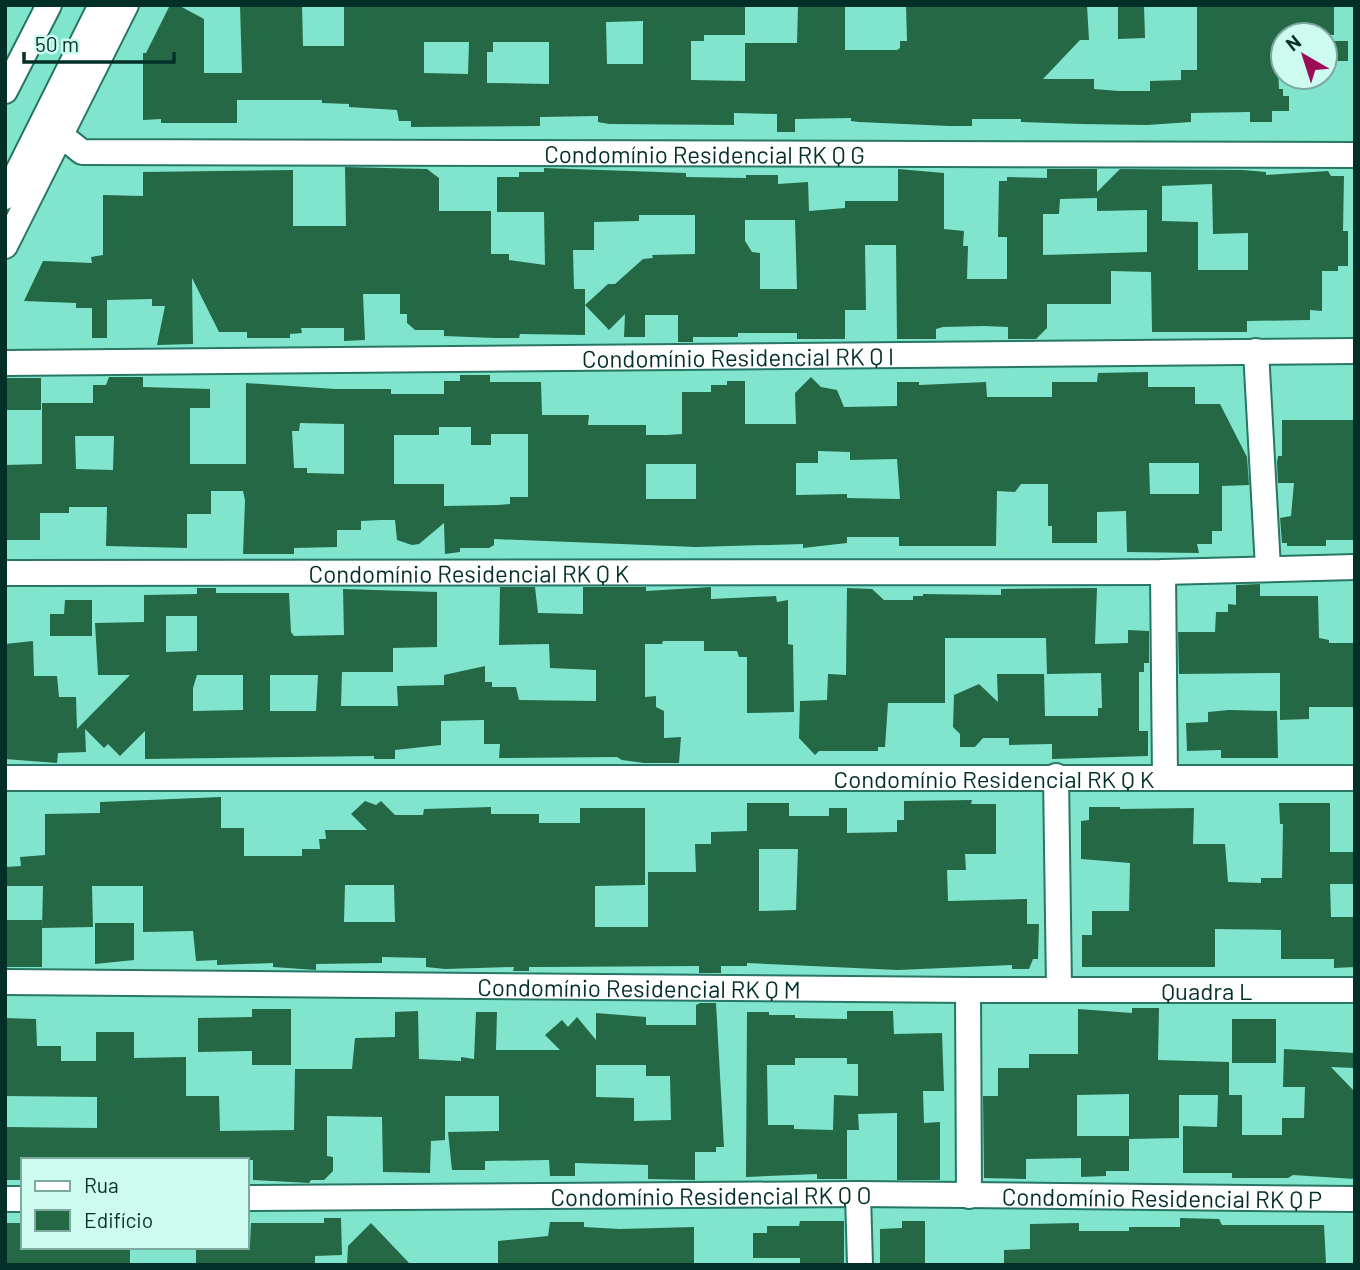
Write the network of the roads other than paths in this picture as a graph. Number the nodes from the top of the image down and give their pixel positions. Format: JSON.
{"nodes":[{"id":1,"x":49,"y":5,"type":"edge"},
{"id":2,"x":101,"y":5,"type":"edge"},
{"id":3,"x":125,"y":5,"type":"edge"},
{"id":4,"x":5,"y":91,"type":"edge"},
{"id":5,"x":49,"y":111,"type":"junction"},
{"id":6,"x":62,"y":132,"type":"junction"},
{"id":7,"x":1355,"y":155,"type":"edge"},
{"id":8,"x":5,"y":197,"type":"edge"},
{"id":9,"x":5,"y":246,"type":"edge"},
{"id":10,"x":1256,"y":351,"type":"junction"},
{"id":11,"x":1355,"y":351,"type":"edge"},
{"id":12,"x":5,"y":363,"type":"edge"},
{"id":13,"x":1268,"y":568,"type":"junction"},
{"id":14,"x":1355,"y":568,"type":"edge"},
{"id":15,"x":1163,"y":572,"type":"junction"},
{"id":16,"x":5,"y":573,"type":"edge"},
{"id":17,"x":1056,"y":776,"type":"junction"},
{"id":18,"x":1166,"y":777,"type":"junction"},
{"id":19,"x":5,"y":778,"type":"edge"},
{"id":20,"x":1355,"y":778,"type":"edge"},
{"id":21,"x":5,"y":982,"type":"edge"},
{"id":22,"x":1059,"y":988,"type":"junction"},
{"id":23,"x":968,"y":990,"type":"junction"},
{"id":24,"x":1355,"y":990,"type":"edge"},
{"id":25,"x":858,"y":1194,"type":"junction"},
{"id":26,"x":970,"y":1196,"type":"junction"},
{"id":27,"x":248,"y":1198,"type":"edge"},
{"id":28,"x":1355,"y":1199,"type":"edge"},
{"id":29,"x":860,"y":1265,"type":"edge"}],
"edges":[{"from":1,"to":4,"type":"street"},
{"from":2,"to":5,"type":"street"},
{"from":3,"to":6,"type":"street"},
{"from":5,"to":6,"type":"street"},
{"from":5,"to":8,"type":"street"},
{"from":6,"to":7,"type":"street","name":"Condomínio Residencial RK Q G"},
{"from":6,"to":9,"type":"street"},
{"from":10,"to":11,"type":"street","name":"Condomínio Residencial RK Q I"},
{"from":10,"to":12,"type":"street","name":"Condomínio Residencial RK Q I"},
{"from":10,"to":13,"type":"street"},
{"from":13,"to":14,"type":"street"},
{"from":13,"to":15,"type":"street"},
{"from":15,"to":16,"type":"street","name":"Condomínio Residencial RK Q K"},
{"from":15,"to":18,"type":"street","name":"Condomínio Residencial RK Q K"},
{"from":17,"to":18,"type":"street","name":"Condomínio Residencial RK Q K"},
{"from":17,"to":19,"type":"street","name":"Condomínio Residencial RK Q K"},
{"from":17,"to":22,"type":"street"},
{"from":18,"to":20,"type":"street"},
{"from":21,"to":23,"type":"street","name":"Condomínio Residencial RK Q M"},
{"from":22,"to":23,"type":"street","name":"Condomínio Residencial RK Q M"},
{"from":22,"to":24,"type":"street","name":"Quadra L"},
{"from":23,"to":26,"type":"street"},
{"from":25,"to":26,"type":"street","name":"Condomínio Residencial RK Q O"},
{"from":25,"to":27,"type":"street","name":"Condomínio Residencial RK Q O"},
{"from":25,"to":29,"type":"street"},
{"from":26,"to":28,"type":"street","name":"Condomínio Residencial RK Q P"}]}
